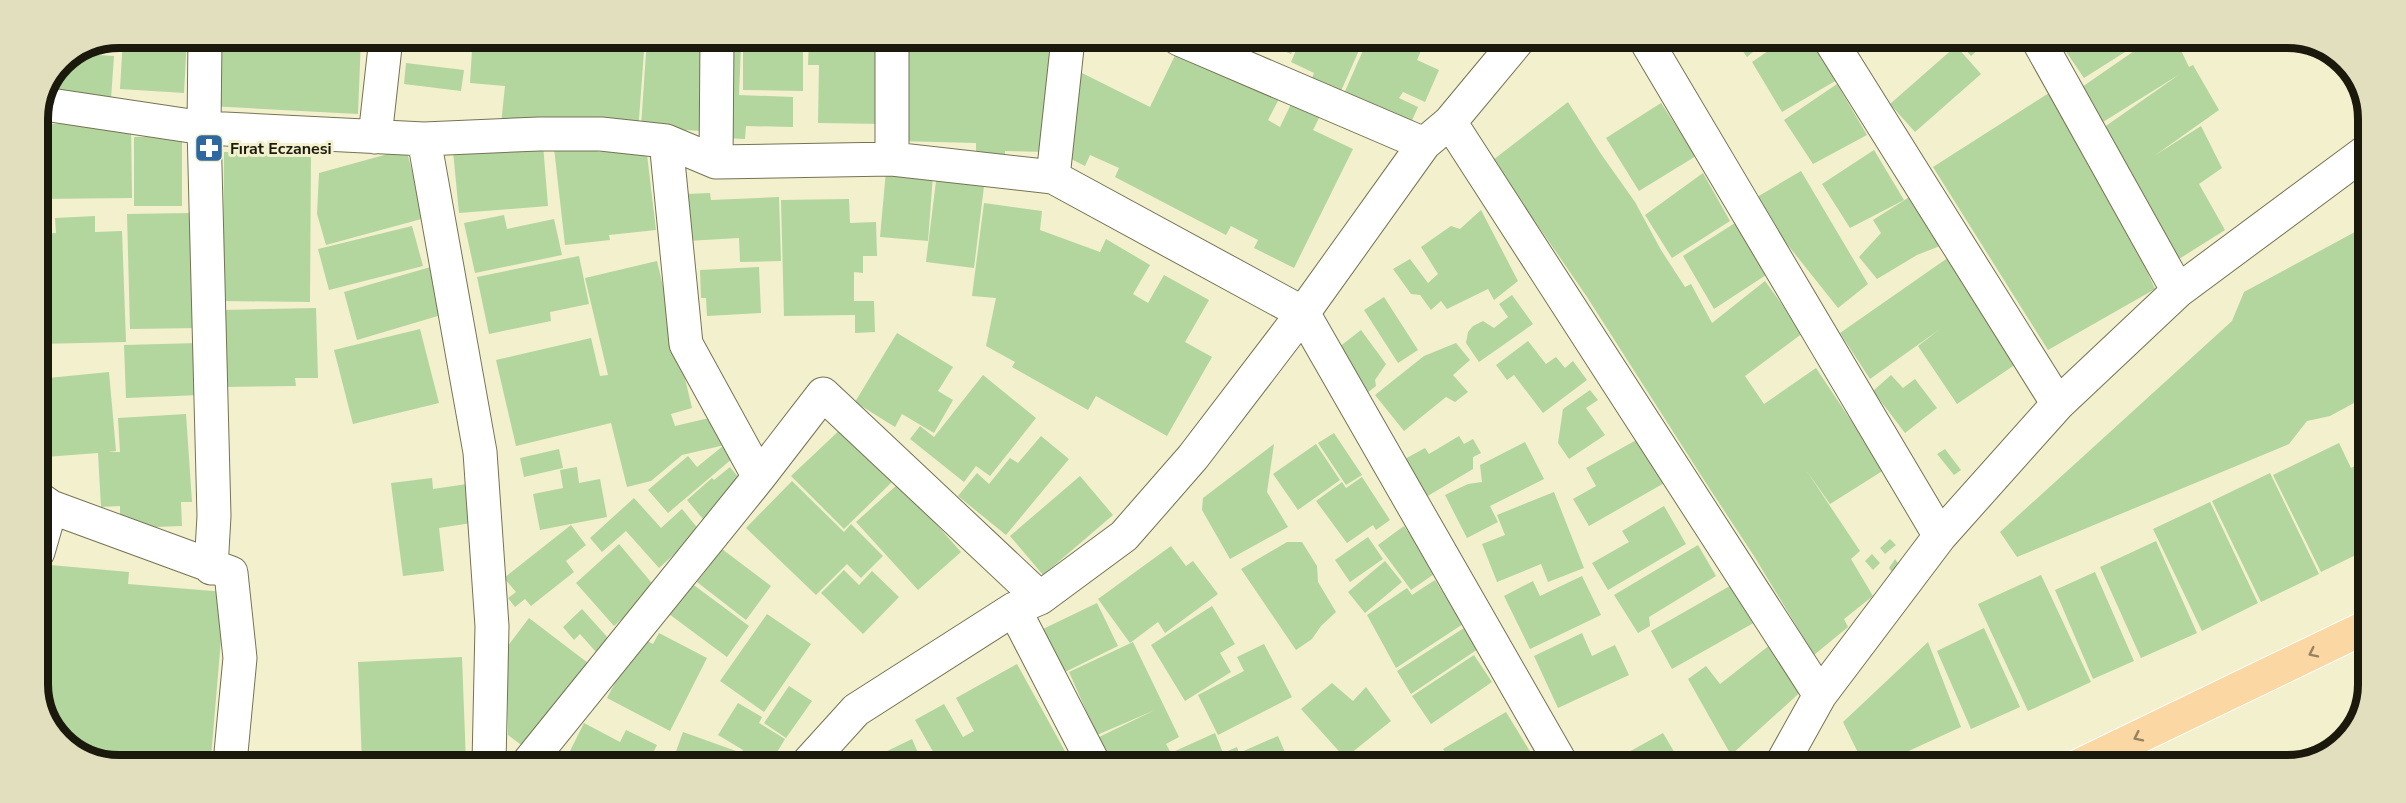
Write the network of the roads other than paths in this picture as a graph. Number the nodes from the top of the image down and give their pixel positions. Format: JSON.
{"nodes":[{"id":1,"x":205,"y":48,"type":"edge"},
{"id":2,"x":385,"y":48,"type":"edge"},
{"id":3,"x":717,"y":48,"type":"edge"},
{"id":4,"x":892,"y":48,"type":"edge"},
{"id":5,"x":1067,"y":48,"type":"edge"},
{"id":6,"x":1200,"y":48,"type":"edge"},
{"id":7,"x":1512,"y":48,"type":"edge"},
{"id":8,"x":1650,"y":48,"type":"edge"},
{"id":9,"x":1835,"y":48,"type":"edge"},
{"id":10,"x":2042,"y":48,"type":"edge"},
{"id":11,"x":49,"y":105,"type":"edge"},
{"id":12,"x":1450,"y":122,"type":"junction"},
{"id":13,"x":204,"y":128,"type":"junction"},
{"id":14,"x":375,"y":137,"type":"junction"},
{"id":15,"x":424,"y":139,"type":"junction"},
{"id":16,"x":666,"y":141,"type":"junction"},
{"id":17,"x":1424,"y":144,"type":"junction"},
{"id":18,"x":2358,"y":157,"type":"edge"},
{"id":19,"x":892,"y":159,"type":"junction"},
{"id":20,"x":716,"y":162,"type":"junction"},
{"id":21,"x":1053,"y":177,"type":"junction"},
{"id":22,"x":2178,"y":291,"type":"junction"},
{"id":23,"x":1303,"y":313,"type":"junction"},
{"id":24,"x":2058,"y":404,"type":"junction"},
{"id":25,"x":759,"y":477,"type":"junction"},
{"id":26,"x":48,"y":505,"type":"edge"},
{"id":27,"x":1940,"y":536,"type":"junction"},
{"id":28,"x":211,"y":568,"type":"junction"},
{"id":29,"x":1027,"y":603,"type":"junction"},
{"id":30,"x":2358,"y":631,"type":"edge"},
{"id":31,"x":1820,"y":695,"type":"junction"},
{"id":32,"x":231,"y":755,"type":"edge"},
{"id":33,"x":489,"y":755,"type":"edge"},
{"id":34,"x":534,"y":755,"type":"edge"},
{"id":35,"x":815,"y":755,"type":"edge"},
{"id":36,"x":1090,"y":755,"type":"edge"},
{"id":37,"x":1556,"y":755,"type":"edge"},
{"id":38,"x":1787,"y":755,"type":"edge"},
{"id":39,"x":2101,"y":755,"type":"edge"}],
"edges":[{"from":1,"to":13,"type":"street"},
{"from":2,"to":14,"type":"street"},
{"from":3,"to":20,"type":"street"},
{"from":4,"to":19,"type":"street"},
{"from":5,"to":21,"type":"street"},
{"from":6,"to":17,"type":"street"},
{"from":7,"to":12,"type":"street"},
{"from":8,"to":27,"type":"street"},
{"from":9,"to":24,"type":"street"},
{"from":10,"to":22,"type":"street"},
{"from":11,"to":13,"type":"street"},
{"from":12,"to":17,"type":"street"},
{"from":12,"to":31,"type":"street"},
{"from":13,"to":14,"type":"street"},
{"from":13,"to":28,"type":"street"},
{"from":14,"to":15,"type":"street"},
{"from":15,"to":16,"type":"street"},
{"from":15,"to":33,"type":"street"},
{"from":16,"to":20,"type":"street"},
{"from":16,"to":25,"type":"street"},
{"from":17,"to":23,"type":"street"},
{"from":18,"to":22,"type":"street"},
{"from":19,"to":20,"type":"street"},
{"from":19,"to":21,"type":"street"},
{"from":21,"to":23,"type":"street"},
{"from":22,"to":24,"type":"street"},
{"from":23,"to":29,"type":"street"},
{"from":23,"to":37,"type":"street"},
{"from":24,"to":27,"type":"street"},
{"from":25,"to":29,"type":"street"},
{"from":25,"to":34,"type":"street"},
{"from":26,"to":28,"type":"street"},
{"from":27,"to":31,"type":"street"},
{"from":28,"to":32,"type":"street"},
{"from":29,"to":35,"type":"street"},
{"from":29,"to":36,"type":"street"},
{"from":30,"to":39,"type":"main road","one_way":true},
{"from":31,"to":38,"type":"street"}]}
